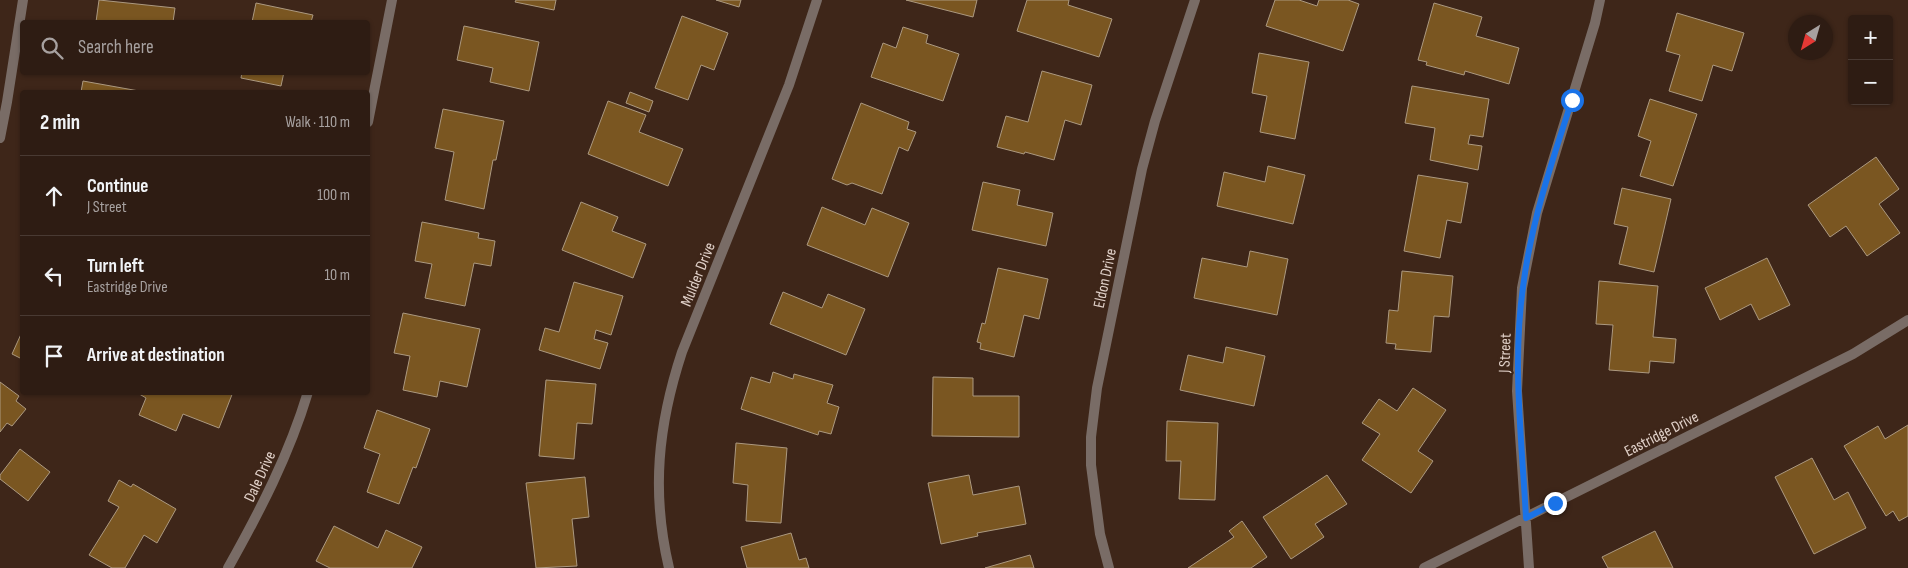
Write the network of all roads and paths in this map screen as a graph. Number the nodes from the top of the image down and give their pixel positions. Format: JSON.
{"nodes":[{"id":1,"x":23,"y":0,"type":"edge"},
{"id":2,"x":392,"y":0,"type":"edge"},
{"id":3,"x":817,"y":0,"type":"edge"},
{"id":4,"x":1195,"y":0,"type":"edge"},
{"id":5,"x":1600,"y":0,"type":"edge"},
{"id":6,"x":20,"y":20,"type":"edge"},
{"id":7,"x":20,"y":20,"type":"edge"},
{"id":8,"x":370,"y":112,"type":"edge"},
{"id":9,"x":0,"y":138,"type":"edge"},
{"id":10,"x":1908,"y":320,"type":"edge"},
{"id":11,"x":307,"y":395,"type":"edge"},
{"id":12,"x":1526,"y":518,"type":"junction"},
{"id":13,"x":228,"y":568,"type":"edge"},
{"id":14,"x":669,"y":568,"type":"edge"},
{"id":15,"x":1110,"y":568,"type":"edge"},
{"id":16,"x":1424,"y":568,"type":"edge"},
{"id":17,"x":1529,"y":568,"type":"edge"}],
"edges":[{"from":1,"to":7,"type":"street"},
{"from":2,"to":8,"type":"street"},
{"from":3,"to":14,"type":"street","name":"Mulder Drive"},
{"from":4,"to":15,"type":"street","name":"Eldon Drive"},
{"from":5,"to":12,"type":"street","name":"J Street"},
{"from":6,"to":9,"type":"street"},
{"from":10,"to":12,"type":"street","name":"Eastridge Drive"},
{"from":11,"to":13,"type":"street","name":"Dale Drive"},
{"from":12,"to":16,"type":"street","name":"Eastridge Drive"},
{"from":12,"to":17,"type":"street","name":"J Street"}]}
